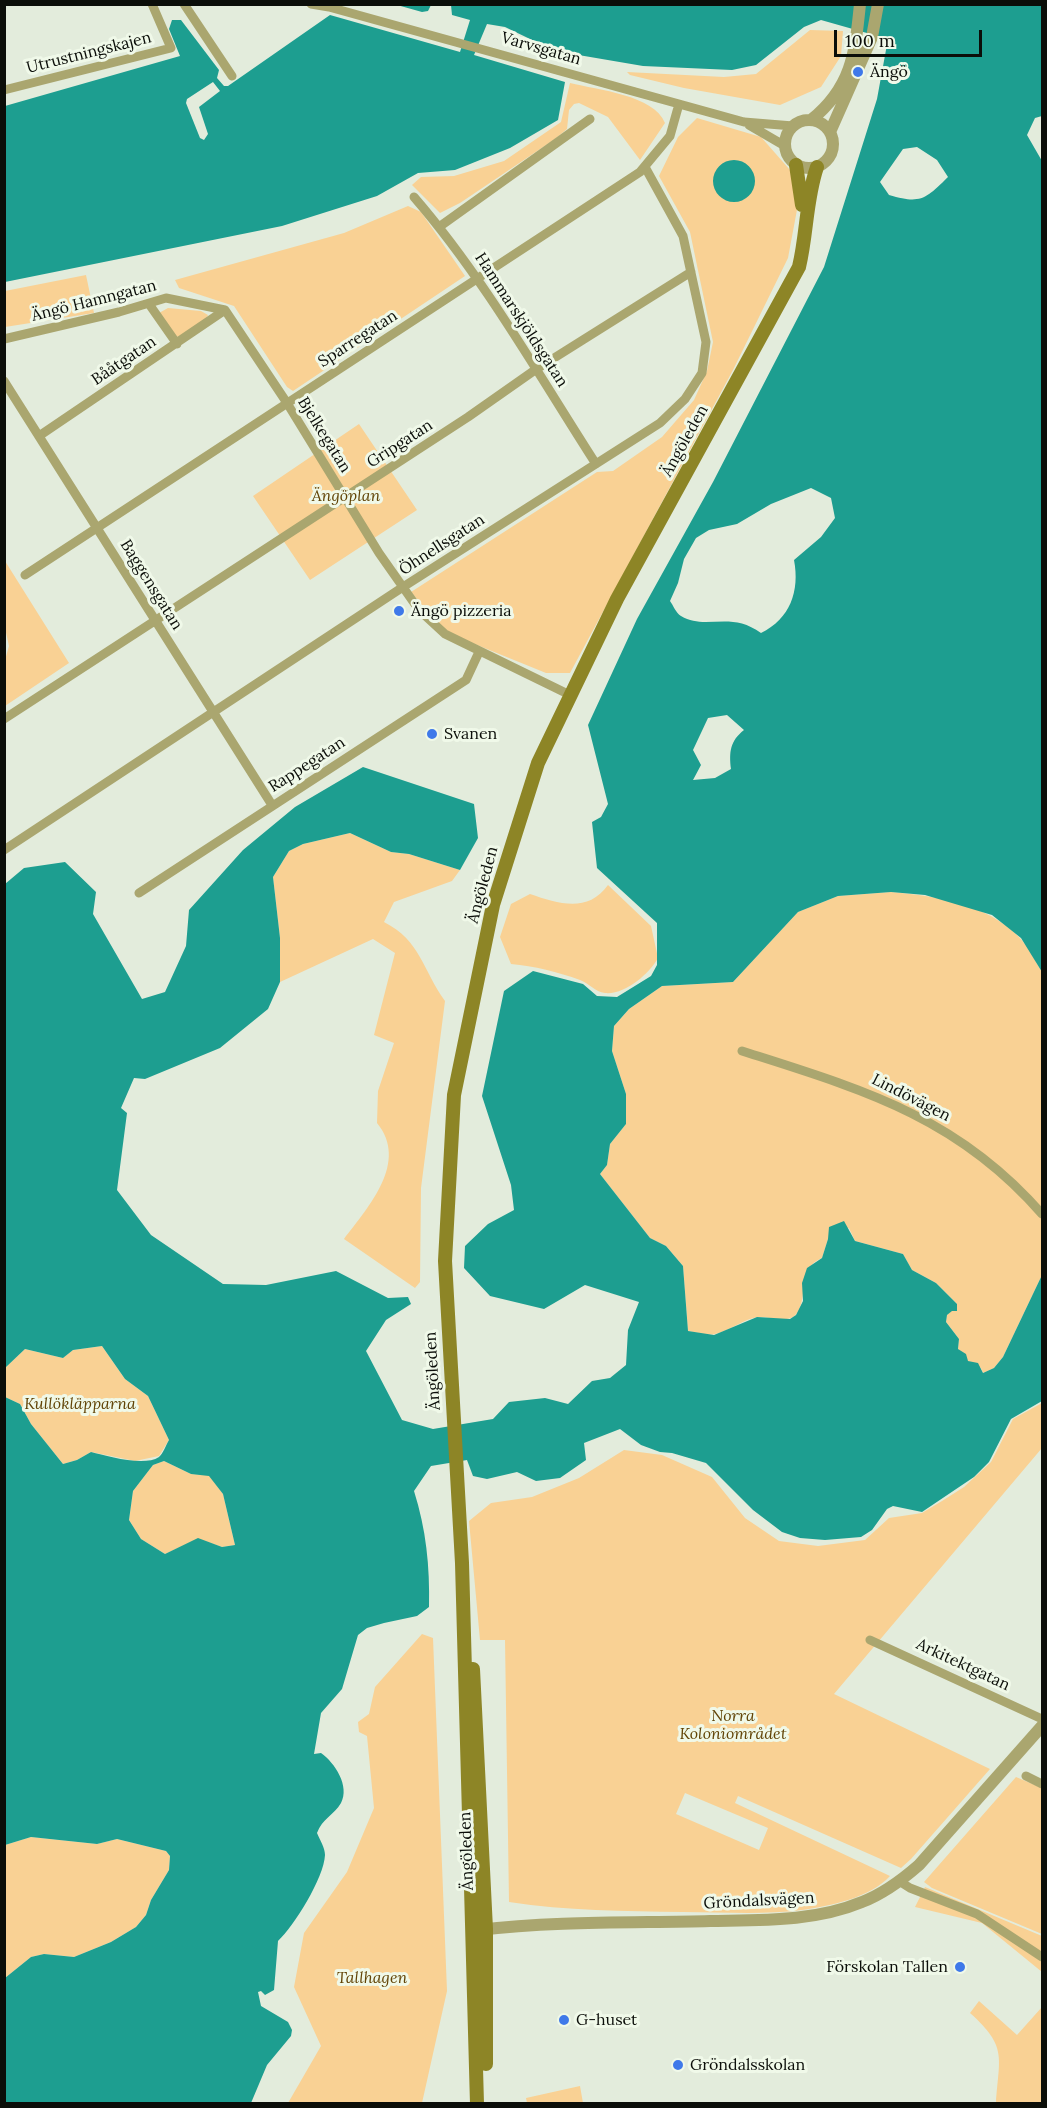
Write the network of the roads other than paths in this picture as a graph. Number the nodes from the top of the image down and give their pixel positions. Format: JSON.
{"nodes":[{"id":1,"x":152,"y":4,"type":"edge"},
{"id":2,"x":184,"y":4,"type":"edge"},
{"id":3,"x":311,"y":4,"type":"edge"},
{"id":4,"x":860,"y":4,"type":"edge"},
{"id":5,"x":870,"y":4,"type":"edge"},
{"id":6,"x":878,"y":4,"type":"edge"},
{"id":7,"x":329,"y":5,"type":"edge"},
{"id":8,"x":865,"y":36,"type":"junction"},
{"id":9,"x":232,"y":76,"type":"dead end"},
{"id":10,"x":4,"y":90,"type":"edge"},
{"id":11,"x":679,"y":104,"type":"junction"},
{"id":12,"x":590,"y":119,"type":"dead end"},
{"id":13,"x":811,"y":120,"type":"junction"},
{"id":14,"x":744,"y":122,"type":"junction"},
{"id":15,"x":793,"y":126,"type":"junction"},
{"id":16,"x":830,"y":132,"type":"junction"},
{"id":17,"x":785,"y":146,"type":"junction"},
{"id":18,"x":796,"y":165,"type":"junction"},
{"id":19,"x":645,"y":167,"type":"junction"},
{"id":20,"x":817,"y":167,"type":"junction"},
{"id":21,"x":414,"y":197,"type":"dead end"},
{"id":22,"x":439,"y":227,"type":"junction"},
{"id":23,"x":691,"y":272,"type":"junction"},
{"id":24,"x":477,"y":278,"type":"junction"},
{"id":25,"x":791,"y":279,"type":"junction"},
{"id":26,"x":149,"y":304,"type":"junction"},
{"id":27,"x":225,"y":310,"type":"junction"},
{"id":28,"x":4,"y":339,"type":"edge"},
{"id":29,"x":177,"y":344,"type":"junction"},
{"id":30,"x":535,"y":370,"type":"junction"},
{"id":31,"x":4,"y":381,"type":"edge"},
{"id":32,"x":287,"y":403,"type":"junction"},
{"id":33,"x":39,"y":436,"type":"junction"},
{"id":34,"x":596,"y":464,"type":"junction"},
{"id":35,"x":345,"y":498,"type":"junction"},
{"id":36,"x":97,"y":528,"type":"junction"},
{"id":37,"x":25,"y":575,"type":"dead end"},
{"id":38,"x":403,"y":587,"type":"junction"},
{"id":39,"x":156,"y":621,"type":"junction"},
{"id":40,"x":479,"y":652,"type":"junction"},
{"id":41,"x":570,"y":695,"type":"junction"},
{"id":42,"x":214,"y":713,"type":"junction"},
{"id":43,"x":4,"y":719,"type":"edge"},
{"id":44,"x":272,"y":805,"type":"junction"},
{"id":45,"x":4,"y":850,"type":"edge"},
{"id":46,"x":139,"y":893,"type":"dead end"},
{"id":47,"x":742,"y":1051,"type":"dead end"},
{"id":48,"x":1042,"y":1214,"type":"edge"},
{"id":49,"x":870,"y":1640,"type":"dead end"},
{"id":50,"x":1042,"y":1719,"type":"edge"},
{"id":51,"x":1042,"y":1726,"type":"edge"},
{"id":52,"x":1026,"y":1776,"type":"dead end"},
{"id":53,"x":1042,"y":1784,"type":"edge"},
{"id":54,"x":899,"y":1881,"type":"junction"},
{"id":55,"x":480,"y":1929,"type":"junction"},
{"id":56,"x":1042,"y":1957,"type":"edge"},
{"id":57,"x":477,"y":2103,"type":"edge"},
{"id":58,"x":486,"y":2103,"type":"edge"}],
"edges":[{"from":1,"to":10,"type":"street","name":"Utrustningskajen"},
{"from":2,"to":9,"type":"street"},
{"from":3,"to":7,"type":"street","name":"Varvsgatan"},
{"from":4,"to":8,"type":"street","name":"Ängöleden"},
{"from":5,"to":8,"type":"street","name":"Ängöleden"},
{"from":6,"to":8,"type":"street","name":"Ängöleden"},
{"from":7,"to":11,"type":"street","name":"Varvsgatan"},
{"from":8,"to":13,"type":"street","name":"Ängöleden"},
{"from":8,"to":16,"type":"street","name":"Ängöleden"},
{"from":11,"to":14,"type":"street","name":"Varvsgatan"},
{"from":11,"to":19,"type":"street","name":"Sparregatan"},
{"from":12,"to":22,"type":"street"},
{"from":13,"to":15,"type":"street","name":"Ängöleden"},
{"from":13,"to":16,"type":"street"},
{"from":14,"to":15,"type":"street","name":"Varvsgatan"},
{"from":14,"to":17,"type":"street","name":"Varvsgatan"},
{"from":15,"to":17,"type":"street"},
{"from":16,"to":20,"type":"street","name":"Ängöleden"},
{"from":17,"to":18,"type":"street","name":"Ängöleden"},
{"from":18,"to":20,"type":"street"},
{"from":18,"to":25,"type":"main road","name":"Ängöleden"},
{"from":19,"to":23,"type":"street","name":"Öhnellsgatan"},
{"from":19,"to":24,"type":"street","name":"Sparregatan"},
{"from":20,"to":25,"type":"main road","name":"Ängöleden"},
{"from":21,"to":22,"type":"street","name":"Hammarskjöldsgatan"},
{"from":22,"to":24,"type":"street","name":"Hammarskjöldsgatan"},
{"from":23,"to":30,"type":"street","name":"Gripgatan"},
{"from":23,"to":34,"type":"street","name":"Öhnellsgatan"},
{"from":24,"to":30,"type":"street","name":"Hammarskjöldsgatan"},
{"from":24,"to":32,"type":"street","name":"Sparregatan"},
{"from":25,"to":41,"type":"main road","name":"Ängöleden"},
{"from":26,"to":27,"type":"street","name":"Ängö Hamngatan"},
{"from":26,"to":28,"type":"street","name":"Ängö Hamngatan"},
{"from":26,"to":29,"type":"street"},
{"from":27,"to":29,"type":"street","name":"Bååtgatan"},
{"from":27,"to":32,"type":"street","name":"Bjelkegatan"},
{"from":29,"to":33,"type":"street","name":"Bååtgatan"},
{"from":30,"to":34,"type":"street","name":"Hammarskjöldsgatan"},
{"from":30,"to":35,"type":"street","name":"Gripgatan"},
{"from":31,"to":33,"type":"street","name":"Baggensgatan"},
{"from":32,"to":35,"type":"street","name":"Bjelkegatan"},
{"from":32,"to":36,"type":"street","name":"Sparregatan"},
{"from":33,"to":36,"type":"street","name":"Baggensgatan"},
{"from":34,"to":38,"type":"street","name":"Öhnellsgatan"},
{"from":35,"to":38,"type":"street","name":"Bjelkegatan"},
{"from":35,"to":39,"type":"street","name":"Gripgatan"},
{"from":36,"to":37,"type":"street","name":"Sparregatan"},
{"from":36,"to":39,"type":"street","name":"Baggensgatan"},
{"from":38,"to":40,"type":"street","name":"Bjelkegatan"},
{"from":38,"to":42,"type":"street","name":"Öhnellsgatan"},
{"from":39,"to":42,"type":"street","name":"Baggensgatan"},
{"from":39,"to":43,"type":"street","name":"Gripgatan"},
{"from":40,"to":41,"type":"street","name":"Bjelkegatan"},
{"from":40,"to":44,"type":"street","name":"Rappegatan"},
{"from":41,"to":55,"type":"main road","name":"Ängöleden"},
{"from":42,"to":44,"type":"street","name":"Baggensgatan"},
{"from":42,"to":45,"type":"street","name":"Öhnellsgatan"},
{"from":44,"to":46,"type":"street","name":"Rappegatan"},
{"from":47,"to":48,"type":"street","name":"Lindövägen"},
{"from":49,"to":50,"type":"street","name":"Arkitektgatan"},
{"from":51,"to":54,"type":"street","name":"Gröndalsvägen"},
{"from":52,"to":53,"type":"street"},
{"from":54,"to":55,"type":"street","name":"Gröndalsvägen"},
{"from":54,"to":56,"type":"street"},
{"from":55,"to":57,"type":"main road","name":"Ängöleden"},
{"from":55,"to":58,"type":"main road","name":"Ängöleden"}]}
